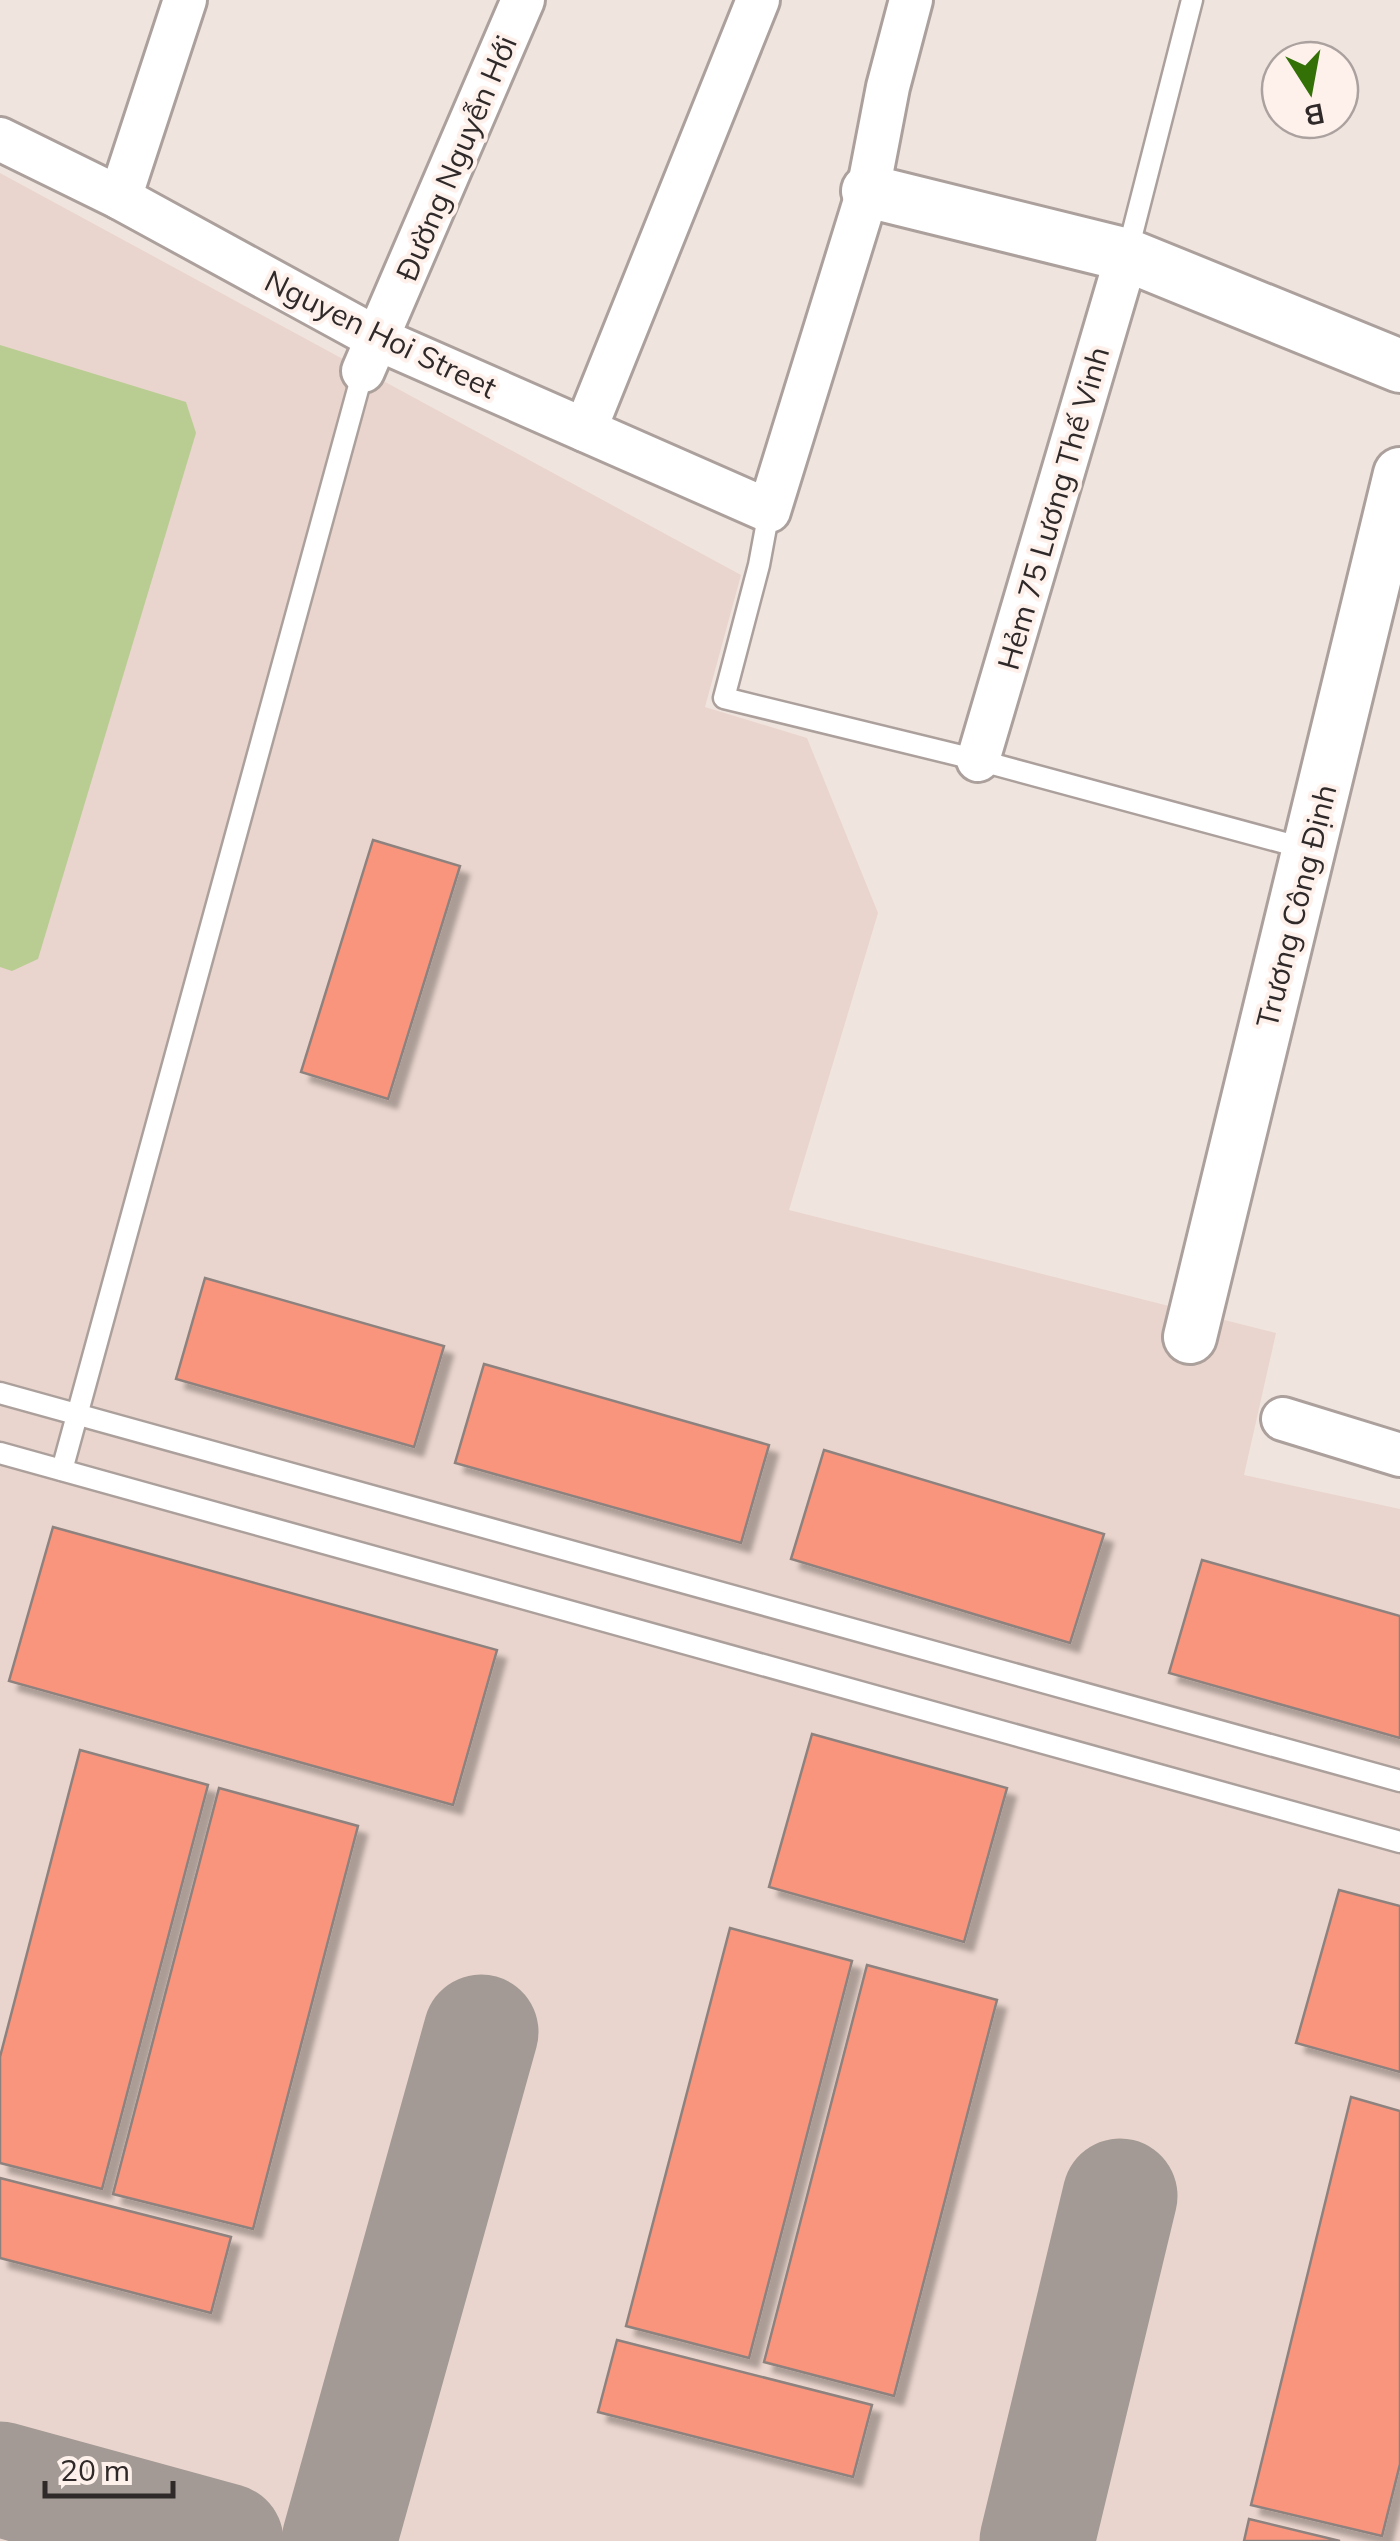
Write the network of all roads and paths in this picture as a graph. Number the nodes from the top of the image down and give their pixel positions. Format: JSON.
{"nodes":[{"id":1,"x":185,"y":0,"type":"edge"},
{"id":2,"x":523,"y":0,"type":"edge"},
{"id":3,"x":758,"y":0,"type":"edge"},
{"id":4,"x":910,"y":0,"type":"edge"},
{"id":5,"x":1192,"y":0,"type":"edge"},
{"id":6,"x":0,"y":139,"type":"edge"},
{"id":7,"x":868,"y":190,"type":"junction"},
{"id":8,"x":120,"y":198,"type":"junction"},
{"id":9,"x":1127,"y":256,"type":"junction"},
{"id":10,"x":371,"y":355,"type":"junction"},
{"id":11,"x":1400,"y":366,"type":"edge"},
{"id":12,"x":585,"y":430,"type":"junction"},
{"id":13,"x":1400,"y":474,"type":"edge"},
{"id":14,"x":769,"y":511,"type":"junction"},
{"id":15,"x":978,"y":760,"type":"junction"},
{"id":16,"x":1309,"y":850,"type":"junction"},
{"id":17,"x":1190,"y":1338,"type":"dead end"},
{"id":18,"x":0,"y":1392,"type":"edge"},
{"id":19,"x":77,"y":1414,"type":"junction"},
{"id":20,"x":1283,"y":1419,"type":"dead end"},
{"id":21,"x":0,"y":1453,"type":"edge"},
{"id":22,"x":1400,"y":1455,"type":"edge"},
{"id":23,"x":62,"y":1470,"type":"junction"},
{"id":24,"x":1400,"y":1781,"type":"edge"},
{"id":25,"x":1400,"y":1842,"type":"edge"}],
"edges":[{"from":1,"to":8,"type":"street"},
{"from":2,"to":10,"type":"street","name":"Đường Nguyễn Hới"},
{"from":3,"to":12,"type":"street"},
{"from":4,"to":7,"type":"street"},
{"from":5,"to":9,"type":"lane"},
{"from":6,"to":8,"type":"street","name":"Nguyen Hoi Street"},
{"from":7,"to":9,"type":"street"},
{"from":7,"to":14,"type":"street"},
{"from":8,"to":10,"type":"street","name":"Nguyen Hoi Street"},
{"from":9,"to":11,"type":"street"},
{"from":9,"to":15,"type":"street","name":"Hẻm 75 Lương Thế Vinh"},
{"from":10,"to":12,"type":"street","name":"Nguyen Hoi Street"},
{"from":10,"to":19,"type":"lane"},
{"from":12,"to":14,"type":"street","name":"Nguyen Hoi Street"},
{"from":13,"to":16,"type":"street","name":"Trương Công Định"},
{"from":14,"to":15,"type":"lane"},
{"from":15,"to":16,"type":"lane"},
{"from":16,"to":17,"type":"street","name":"Trương Công Định"},
{"from":18,"to":19,"type":"lane"},
{"from":19,"to":23,"type":"lane"},
{"from":19,"to":24,"type":"lane"},
{"from":20,"to":22,"type":"street"},
{"from":21,"to":23,"type":"lane"},
{"from":23,"to":25,"type":"lane"}]}
